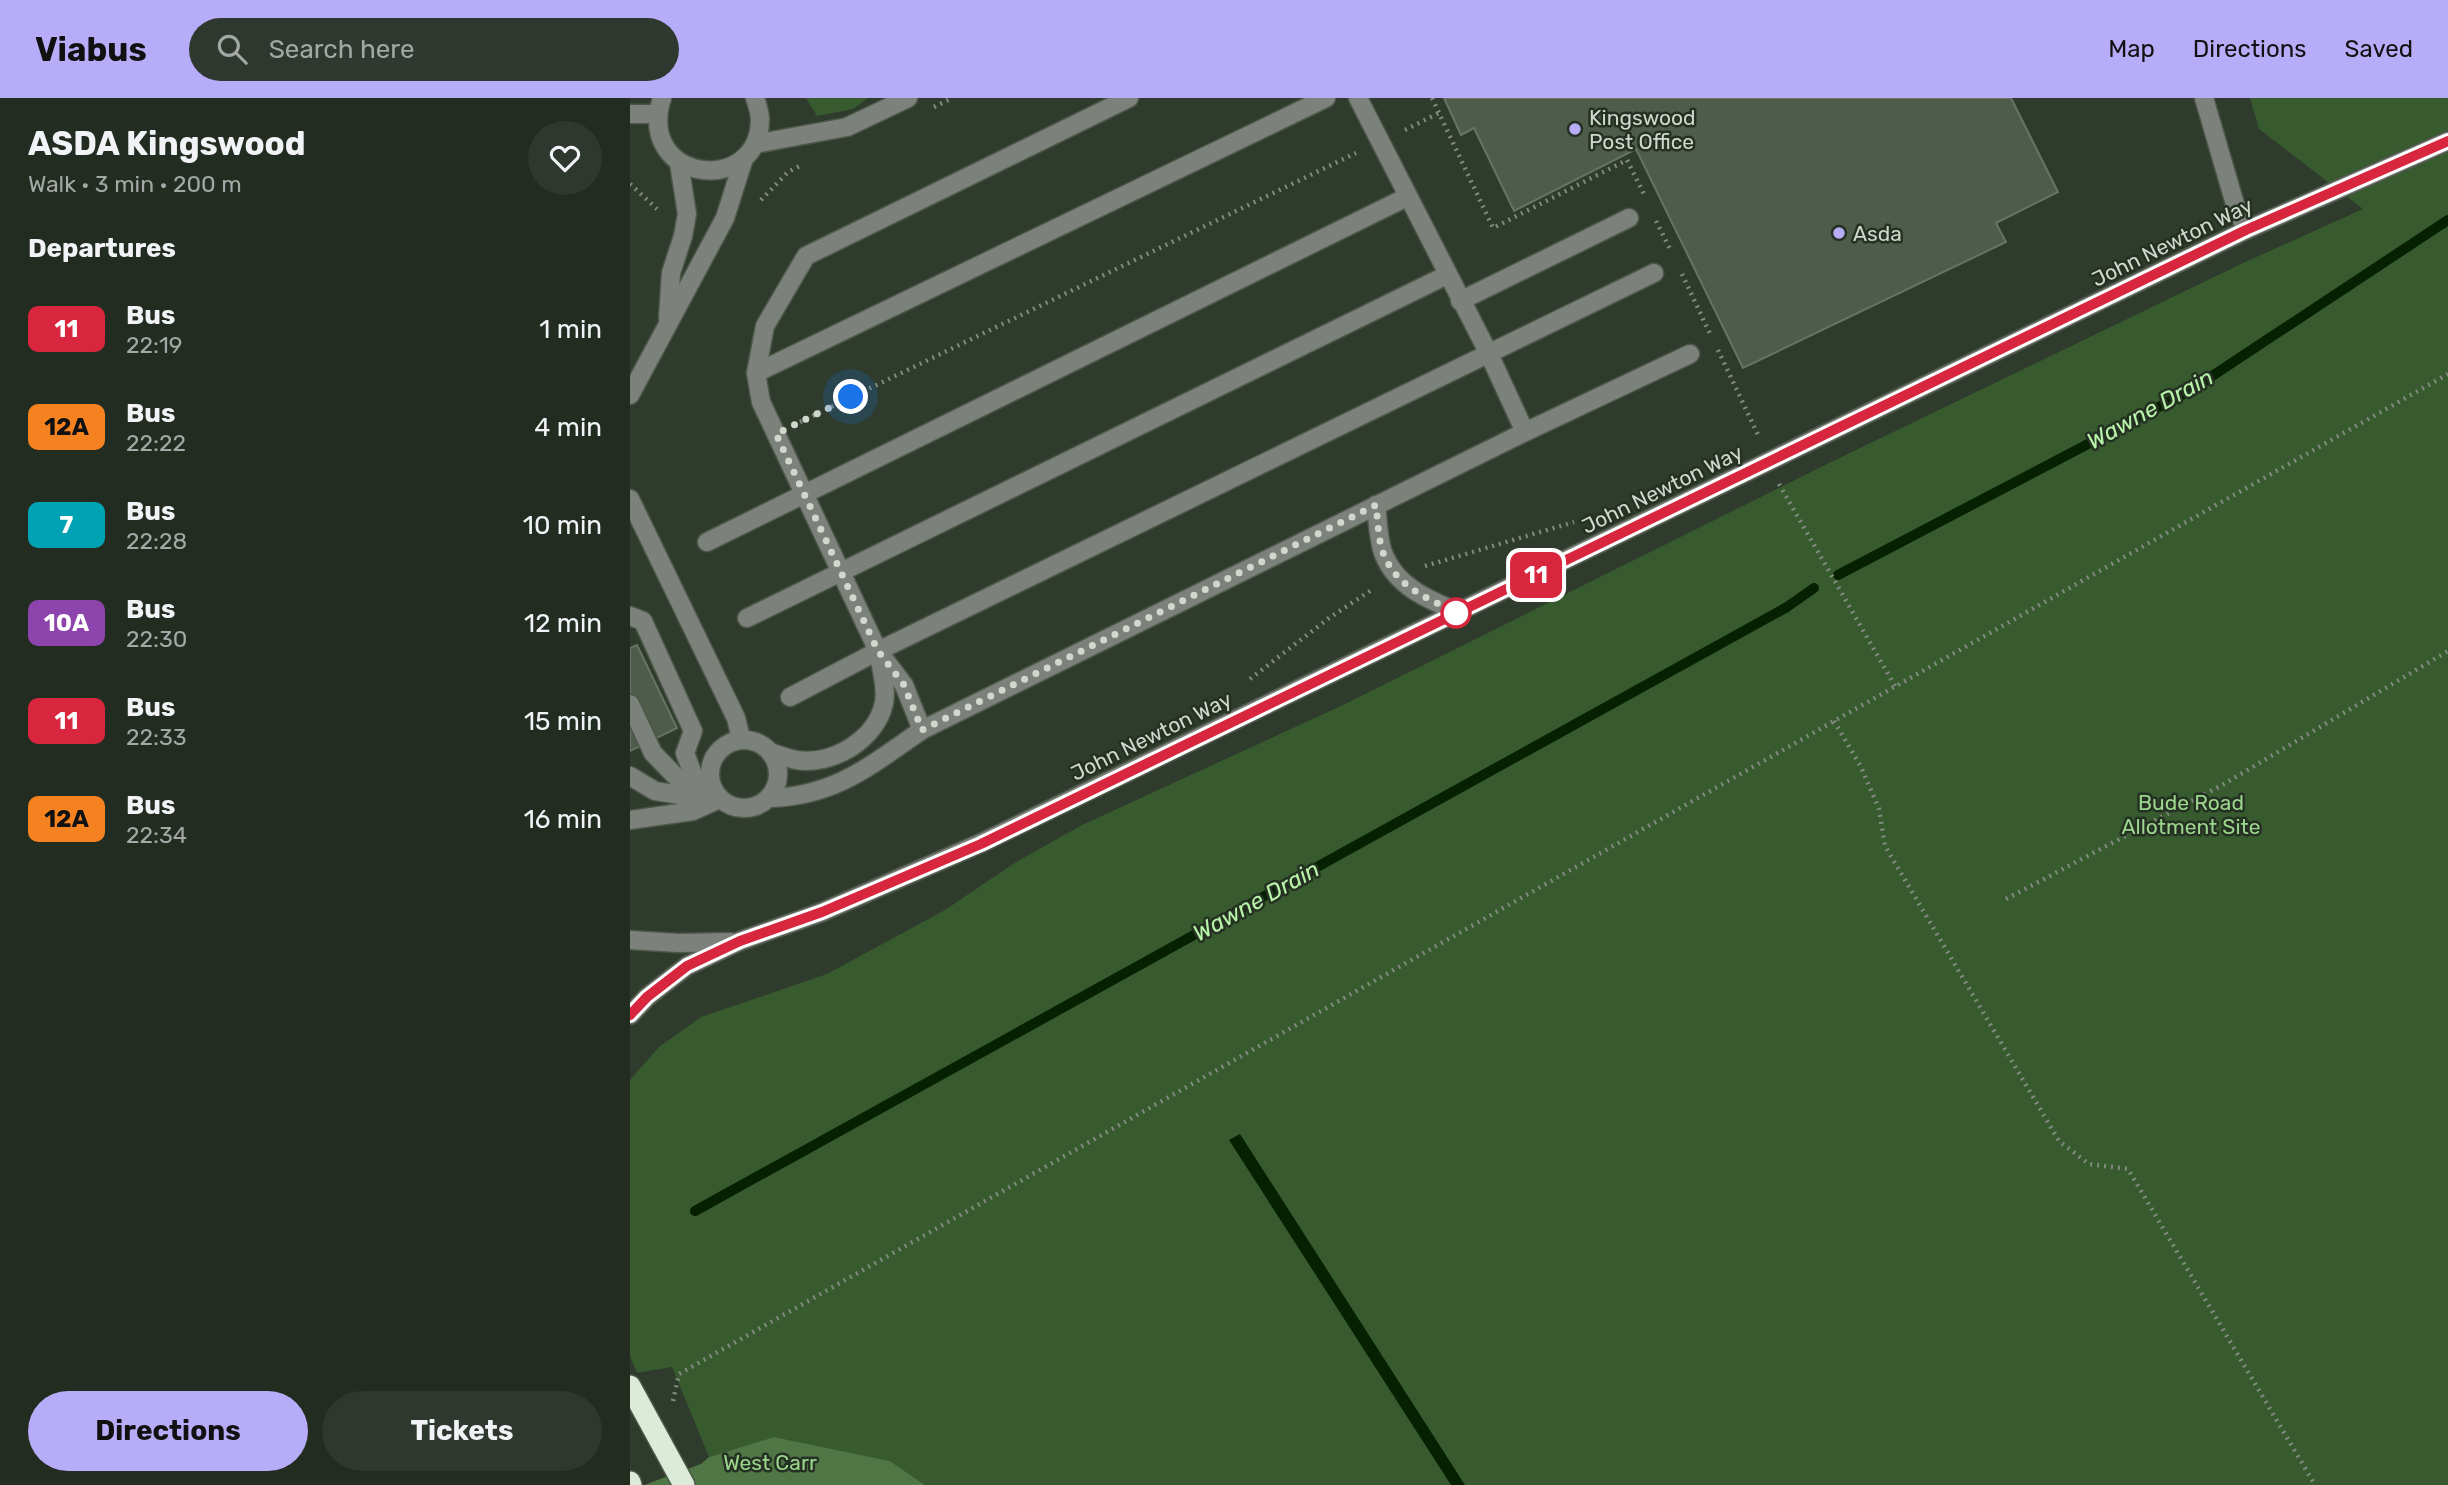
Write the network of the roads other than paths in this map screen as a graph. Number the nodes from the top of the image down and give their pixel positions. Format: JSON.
{"nodes":[{"id":1,"x":755,"y":98,"type":"edge"},
{"id":2,"x":908,"y":98,"type":"edge"},
{"id":3,"x":1129,"y":98,"type":"edge"},
{"id":4,"x":1326,"y":98,"type":"edge"},
{"id":5,"x":1358,"y":98,"type":"edge"},
{"id":6,"x":2204,"y":98,"type":"edge"},
{"id":7,"x":659,"y":106,"type":"edge"},
{"id":8,"x":630,"y":114,"type":"edge"},
{"id":9,"x":2448,"y":141,"type":"edge"},
{"id":10,"x":755,"y":144,"type":"junction"},
{"id":11,"x":744,"y":159,"type":"junction"},
{"id":12,"x":679,"y":163,"type":"junction"},
{"id":13,"x":1407,"y":197,"type":"junction"},
{"id":14,"x":1629,"y":218,"type":"dead end"},
{"id":15,"x":2246,"y":230,"type":"junction"},
{"id":16,"x":1654,"y":274,"type":"dead end"},
{"id":17,"x":1447,"y":275,"type":"junction"},
{"id":18,"x":1460,"y":301,"type":"junction"},
{"id":19,"x":668,"y":325,"type":"junction"},
{"id":20,"x":1489,"y":354,"type":"junction"},
{"id":21,"x":1690,"y":354,"type":"dead end"},
{"id":22,"x":755,"y":373,"type":"junction"},
{"id":23,"x":630,"y":395,"type":"edge"},
{"id":24,"x":1525,"y":432,"type":"junction"},
{"id":25,"x":803,"y":493,"type":"junction"},
{"id":26,"x":630,"y":499,"type":"edge"},
{"id":27,"x":1376,"y":505,"type":"junction"},
{"id":28,"x":707,"y":542,"type":"dead end"},
{"id":29,"x":842,"y":572,"type":"junction"},
{"id":30,"x":1458,"y":612,"type":"junction"},
{"id":31,"x":630,"y":616,"type":"edge"},
{"id":32,"x":747,"y":618,"type":"dead end"},
{"id":33,"x":878,"y":651,"type":"junction"},
{"id":34,"x":790,"y":697,"type":"dead end"},
{"id":35,"x":630,"y":704,"type":"edge"},
{"id":36,"x":922,"y":730,"type":"junction"},
{"id":37,"x":741,"y":739,"type":"junction"},
{"id":38,"x":770,"y":752,"type":"junction"},
{"id":39,"x":630,"y":776,"type":"edge"},
{"id":40,"x":770,"y":798,"type":"junction"},
{"id":41,"x":719,"y":802,"type":"junction"},
{"id":42,"x":630,"y":820,"type":"edge"},
{"id":43,"x":630,"y":940,"type":"edge"},
{"id":44,"x":740,"y":941,"type":"junction"},
{"id":45,"x":630,"y":1015,"type":"edge"},
{"id":46,"x":630,"y":1385,"type":"edge"},
{"id":47,"x":684,"y":1485,"type":"edge"}],
"edges":[{"from":1,"to":10,"type":"street"},
{"from":2,"to":10,"type":"street"},
{"from":3,"to":22,"type":"street"},
{"from":4,"to":22,"type":"street"},
{"from":5,"to":13,"type":"street"},
{"from":6,"to":15,"type":"street"},
{"from":7,"to":8,"type":"street"},
{"from":7,"to":12,"type":"street"},
{"from":9,"to":15,"type":"street","name":"John Newton Way"},
{"from":10,"to":11,"type":"street"},
{"from":11,"to":12,"type":"street"},
{"from":11,"to":19,"type":"street"},
{"from":12,"to":19,"type":"street"},
{"from":13,"to":17,"type":"street"},
{"from":13,"to":25,"type":"street"},
{"from":14,"to":18,"type":"street"},
{"from":15,"to":30,"type":"street","name":"John Newton Way"},
{"from":16,"to":20,"type":"street"},
{"from":17,"to":18,"type":"street"},
{"from":17,"to":29,"type":"street"},
{"from":18,"to":20,"type":"street"},
{"from":19,"to":23,"type":"street"},
{"from":20,"to":24,"type":"street"},
{"from":20,"to":33,"type":"street"},
{"from":21,"to":24,"type":"street"},
{"from":22,"to":25,"type":"street"},
{"from":24,"to":27,"type":"street"},
{"from":25,"to":28,"type":"street"},
{"from":25,"to":29,"type":"street"},
{"from":26,"to":37,"type":"street"},
{"from":27,"to":30,"type":"street"},
{"from":27,"to":36,"type":"street"},
{"from":29,"to":32,"type":"street"},
{"from":29,"to":33,"type":"street"},
{"from":30,"to":44,"type":"street","name":"John Newton Way"},
{"from":31,"to":41,"type":"street"},
{"from":33,"to":34,"type":"street"},
{"from":33,"to":36,"type":"street"},
{"from":33,"to":38,"type":"street"},
{"from":35,"to":41,"type":"street"},
{"from":36,"to":40,"type":"street"},
{"from":37,"to":38,"type":"street"},
{"from":37,"to":41,"type":"street"},
{"from":38,"to":40,"type":"street"},
{"from":39,"to":41,"type":"street"},
{"from":40,"to":41,"type":"street"},
{"from":41,"to":42,"type":"street"},
{"from":43,"to":44,"type":"street","name":"John Newton Way"},
{"from":44,"to":45,"type":"street","name":"John Newton Way"},
{"from":46,"to":47,"type":"highway"}]}
